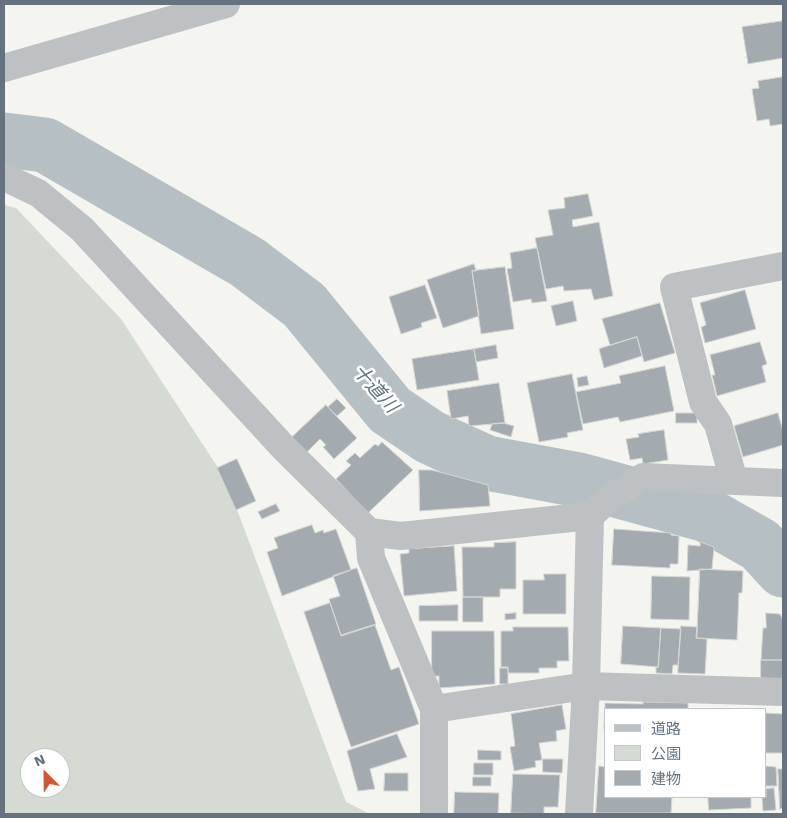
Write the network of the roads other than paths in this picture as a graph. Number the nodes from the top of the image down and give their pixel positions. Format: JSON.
{"nodes":[{"id":1,"x":226,"y":4,"type":"edge"},
{"id":2,"x":5,"y":67,"type":"edge"},
{"id":3,"x":4,"y":177,"type":"edge"},
{"id":4,"x":783,"y":266,"type":"edge"},
{"id":5,"x":734,"y":481,"type":"junction"},
{"id":6,"x":783,"y":484,"type":"edge"},
{"id":7,"x":598,"y":508,"type":"junction"},
{"id":8,"x":369,"y":532,"type":"junction"},
{"id":9,"x":586,"y":686,"type":"junction"},
{"id":10,"x":783,"y":692,"type":"edge"},
{"id":11,"x":434,"y":709,"type":"junction"},
{"id":12,"x":434,"y":814,"type":"edge"},
{"id":13,"x":579,"y":814,"type":"edge"}],
"edges":[{"from":1,"to":2,"type":"street"},
{"from":3,"to":8,"type":"street"},
{"from":4,"to":5,"type":"street"},
{"from":5,"to":6,"type":"street"},
{"from":5,"to":7,"type":"street"},
{"from":7,"to":8,"type":"street"},
{"from":7,"to":9,"type":"street"},
{"from":8,"to":11,"type":"street"},
{"from":9,"to":10,"type":"street"},
{"from":9,"to":11,"type":"street"},
{"from":9,"to":13,"type":"street"},
{"from":11,"to":12,"type":"street"}]}
